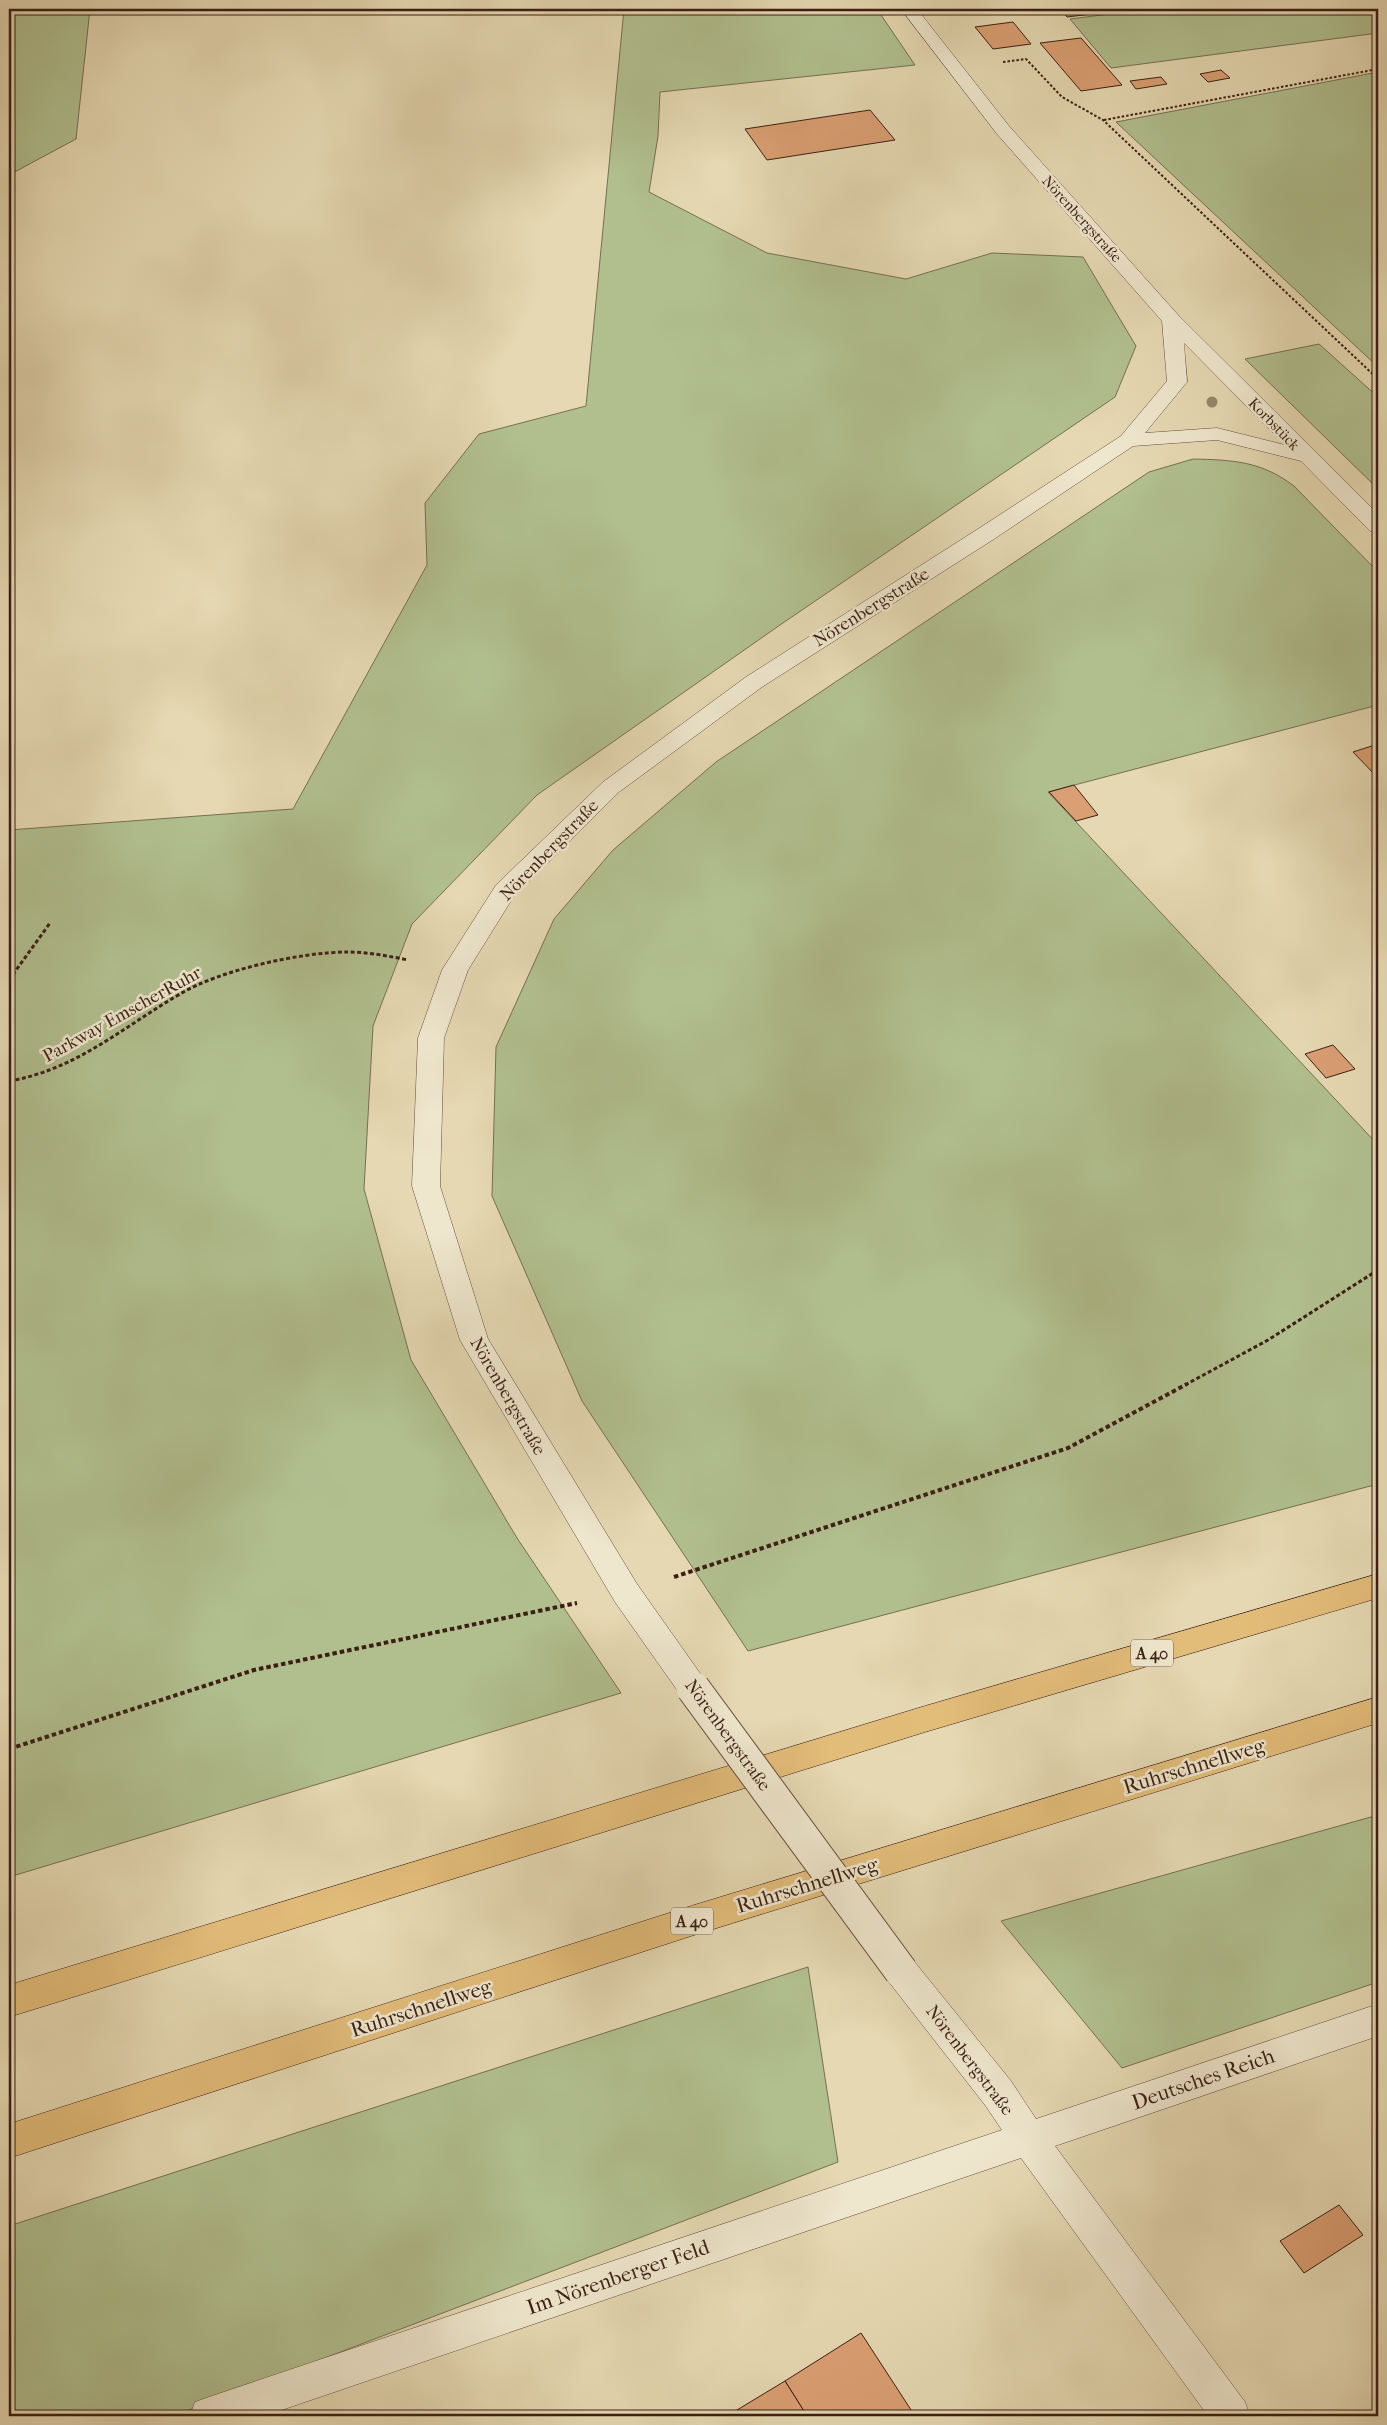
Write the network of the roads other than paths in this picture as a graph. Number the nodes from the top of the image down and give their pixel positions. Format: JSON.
{"nodes":[{"id":1,"x":909,"y":9,"type":"edge"},
{"id":2,"x":1172,"y":320,"type":"junction"},
{"id":3,"x":1128,"y":440,"type":"junction"},
{"id":4,"x":1306,"y":456,"type":"junction"},
{"id":5,"x":1378,"y":526,"type":"edge"},
{"id":6,"x":1378,"y":1586,"type":"edge"},
{"id":7,"x":1378,"y":1710,"type":"edge"},
{"id":8,"x":9,"y":2001,"type":"edge"},
{"id":9,"x":1378,"y":2020,"type":"edge"},
{"id":10,"x":1028,"y":2138,"type":"junction"},
{"id":11,"x":9,"y":2141,"type":"edge"},
{"id":12,"x":209,"y":2416,"type":"edge"},
{"id":13,"x":1231,"y":2416,"type":"edge"}],
"edges":[{"from":1,"to":2,"type":"street","name":"Nörenbergstraße"},
{"from":2,"to":3,"type":"street","name":"Nörenbergstraße"},
{"from":2,"to":4,"type":"street","name":"Korbstück"},
{"from":3,"to":4,"type":"street","name":"Nörenbergstraße"},
{"from":3,"to":10,"type":"street","name":"Nörenbergstraße","bridge":true},
{"from":4,"to":5,"type":"street","name":"Korbstück"},
{"from":6,"to":8,"type":"highway","number":"A 40"},
{"from":7,"to":11,"type":"highway","name":"Ruhrschnellweg","number":"A 40"},
{"from":9,"to":10,"type":"street","name":"Deutsches Reich"},
{"from":10,"to":12,"type":"street","name":"Im Nörenberger Feld"},
{"from":10,"to":13,"type":"street","name":"Nörenbergstraße"}]}
